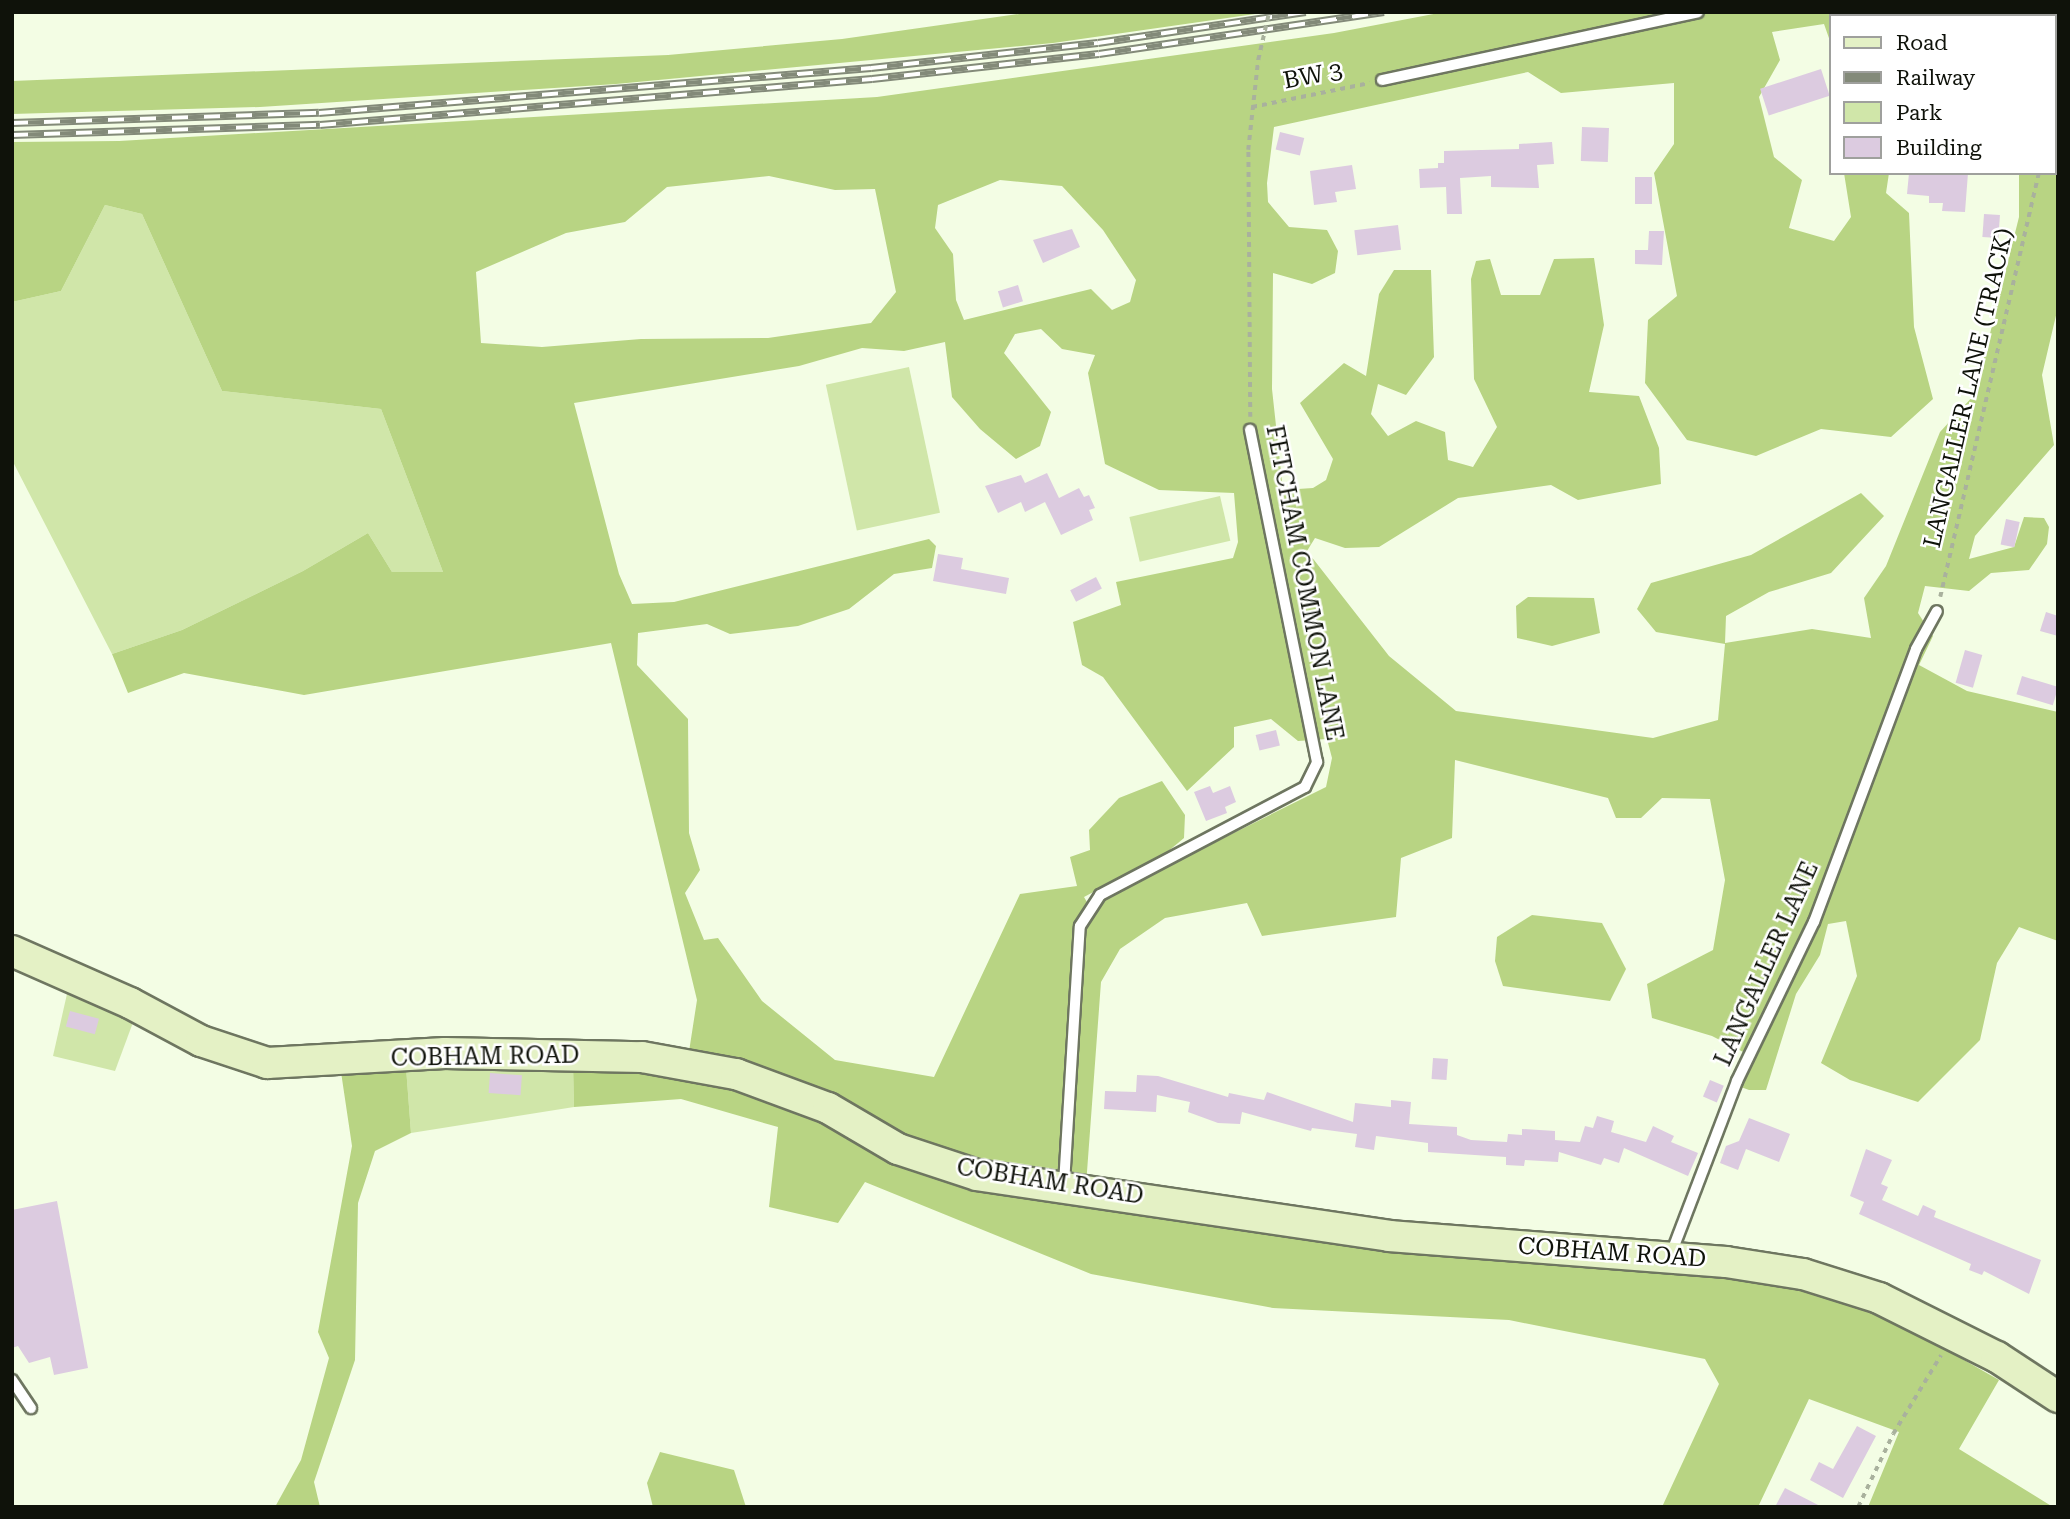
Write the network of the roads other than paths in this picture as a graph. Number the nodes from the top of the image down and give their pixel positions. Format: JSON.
{"nodes":[{"id":1,"x":1698,"y":12,"type":"edge"},
{"id":2,"x":1382,"y":80,"type":"road end"},
{"id":3,"x":1250,"y":430,"type":"road end"},
{"id":4,"x":1937,"y":611,"type":"road end"},
{"id":5,"x":12,"y":951,"type":"edge"},
{"id":6,"x":1063,"y":1187,"type":"junction"},
{"id":7,"x":1670,"y":1257,"type":"junction"},
{"id":8,"x":12,"y":1380,"type":"edge"},
{"id":9,"x":2058,"y":1397,"type":"edge"},
{"id":10,"x":31,"y":1408,"type":"dead end"}],
"edges":[{"from":1,"to":2,"type":"lane"},
{"from":3,"to":6,"type":"lane","name":"FETCHAM COMMON LANE"},
{"from":4,"to":7,"type":"lane","name":"LANGALLER LANE"},
{"from":5,"to":6,"type":"street","name":"COBHAM ROAD"},
{"from":6,"to":7,"type":"street","name":"COBHAM ROAD"},
{"from":7,"to":9,"type":"street","name":"COBHAM ROAD"},
{"from":8,"to":10,"type":"lane"}]}
